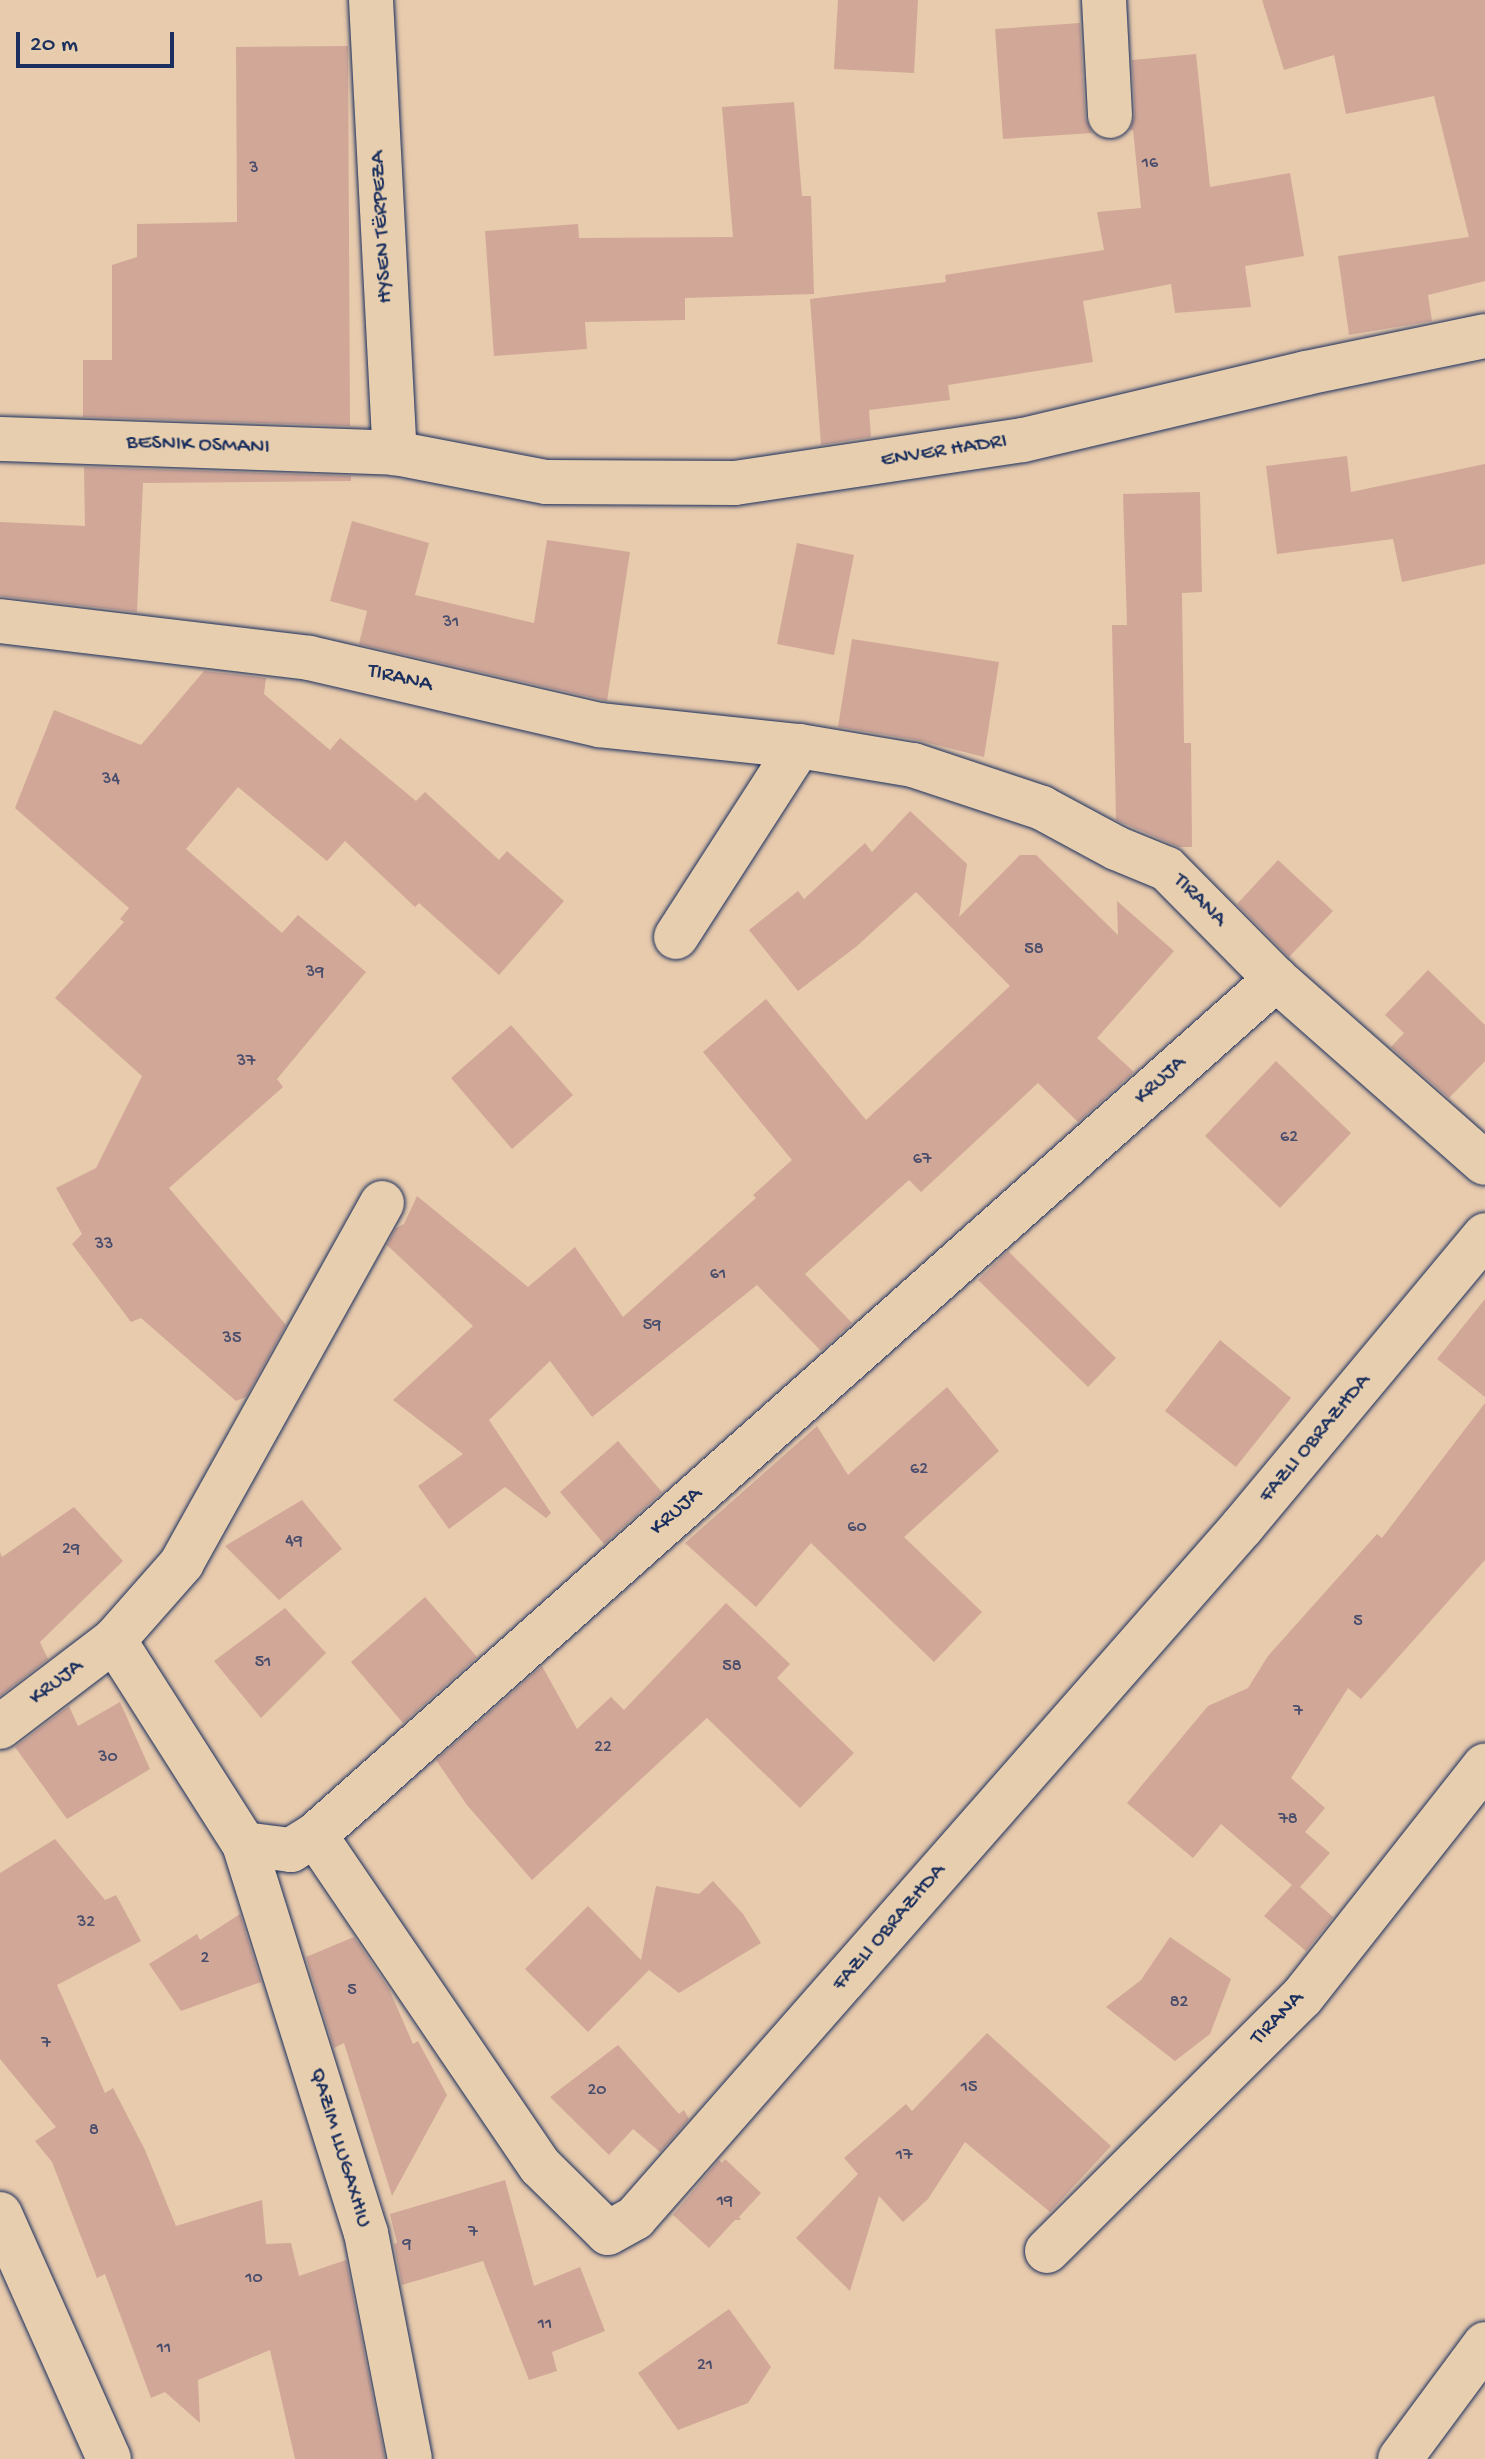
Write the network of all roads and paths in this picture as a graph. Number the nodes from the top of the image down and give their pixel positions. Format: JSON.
{"nodes":[{"id":1,"x":371,"y":0,"type":"edge"},
{"id":2,"x":1104,"y":0,"type":"edge"},
{"id":3,"x":1110,"y":116,"type":"dead end"},
{"id":4,"x":1485,"y":336,"type":"edge"},
{"id":5,"x":0,"y":439,"type":"edge"},
{"id":6,"x":395,"y":453,"type":"junction"},
{"id":7,"x":0,"y":621,"type":"edge"},
{"id":8,"x":799,"y":746,"type":"junction"},
{"id":9,"x":676,"y":937,"type":"dead end"},
{"id":10,"x":1276,"y":979,"type":"junction"},
{"id":11,"x":1485,"y":1163,"type":"edge"},
{"id":12,"x":382,"y":1203,"type":"dead end"},
{"id":13,"x":1485,"y":1235,"type":"edge"},
{"id":14,"x":114,"y":1640,"type":"junction"},
{"id":15,"x":0,"y":1727,"type":"edge"},
{"id":16,"x":1485,"y":1765,"type":"edge"},
{"id":17,"x":315,"y":1835,"type":"junction"},
{"id":18,"x":244,"y":1844,"type":"junction"},
{"id":19,"x":0,"y":2214,"type":"edge"},
{"id":20,"x":1047,"y":2251,"type":"dead end"},
{"id":21,"x":1485,"y":2344,"type":"edge"},
{"id":22,"x":109,"y":2459,"type":"edge"},
{"id":23,"x":410,"y":2459,"type":"edge"},
{"id":24,"x":1400,"y":2459,"type":"edge"}],
"edges":[{"from":1,"to":6,"type":"street","name":"HYSEN TËRPEZA"},
{"from":2,"to":3,"type":"street"},
{"from":4,"to":6,"type":"street","name":"ENVER HADRI"},
{"from":5,"to":6,"type":"street","name":"BESNIK OSMANI"},
{"from":7,"to":8,"type":"street","name":"TIRANA"},
{"from":8,"to":9,"type":"street"},
{"from":8,"to":10,"type":"street","name":"TIRANA"},
{"from":10,"to":11,"type":"street","name":"TIRANA"},
{"from":10,"to":17,"type":"street","name":"KRUJA"},
{"from":12,"to":14,"type":"street","name":"KRUJA"},
{"from":13,"to":17,"type":"street","name":"FAZLI OBRAZHDA"},
{"from":14,"to":15,"type":"street","name":"KRUJA"},
{"from":14,"to":18,"type":"street"},
{"from":16,"to":20,"type":"street","name":"TIRANA"},
{"from":17,"to":18,"type":"street","name":"KRUJA"},
{"from":18,"to":23,"type":"street","name":"QAZIM LLUGAXHIU"},
{"from":19,"to":22,"type":"street"},
{"from":21,"to":24,"type":"street"}]}
